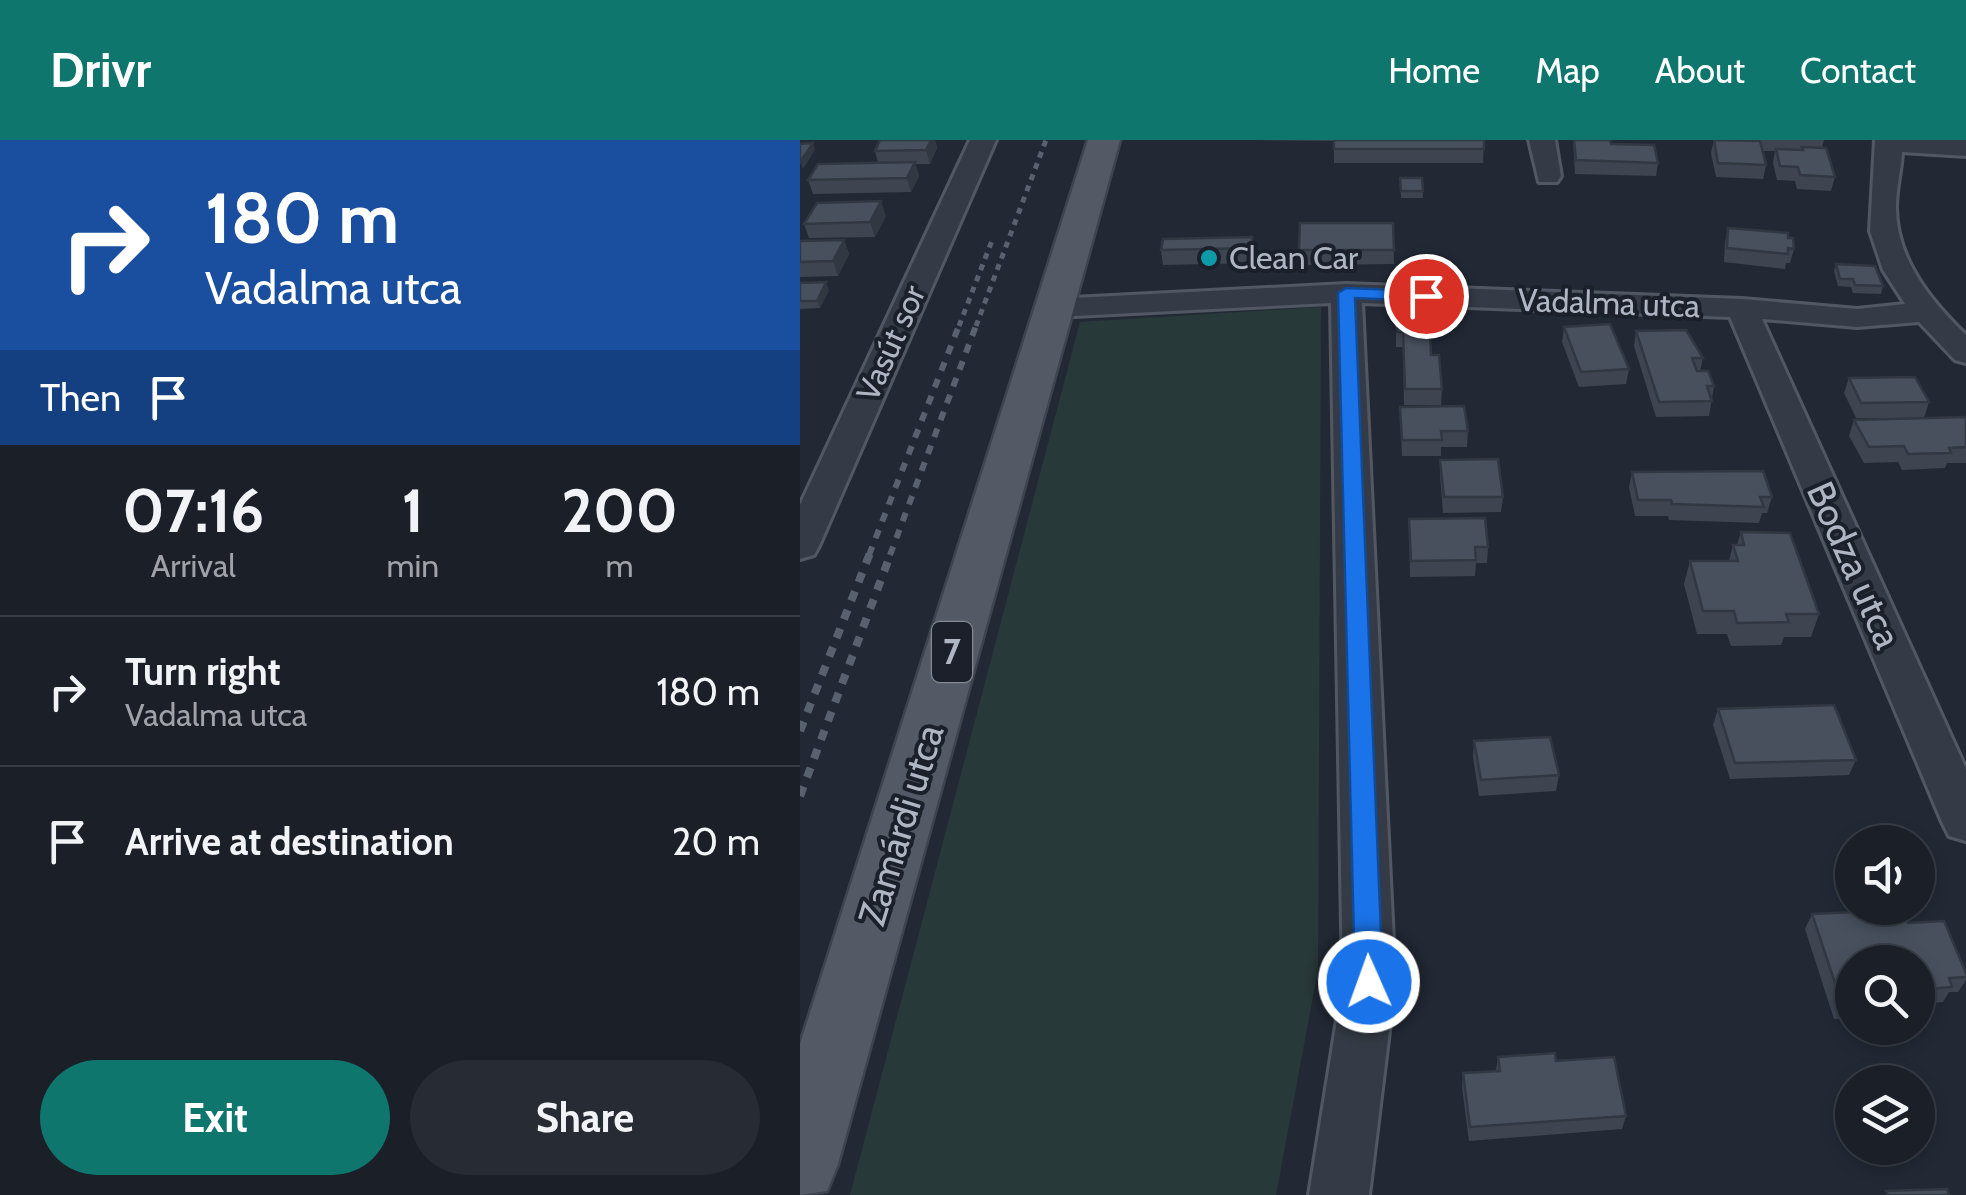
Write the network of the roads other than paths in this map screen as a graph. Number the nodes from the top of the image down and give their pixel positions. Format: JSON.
{"nodes":[{"id":1,"x":983,"y":140,"type":"edge"},
{"id":2,"x":1104,"y":140,"type":"edge"},
{"id":3,"x":1542,"y":140,"type":"edge"},
{"id":4,"x":1889,"y":142,"type":"edge"},
{"id":5,"x":1966,"y":148,"type":"edge"},
{"id":6,"x":1548,"y":176,"type":"dead end"},
{"id":7,"x":1346,"y":293,"type":"junction"},
{"id":8,"x":1054,"y":308,"type":"junction"},
{"id":9,"x":1742,"y":308,"type":"junction"},
{"id":10,"x":1924,"y":312,"type":"junction"},
{"id":11,"x":1966,"y":353,"type":"edge"},
{"id":12,"x":800,"y":546,"type":"edge"},
{"id":13,"x":1966,"y":822,"type":"edge"},
{"id":14,"x":800,"y":1164,"type":"edge"},
{"id":15,"x":1338,"y":1195,"type":"edge"}],
"edges":[{"from":1,"to":12,"type":"street","name":"Vasút sor"},
{"from":2,"to":8,"type":"main road","name":"Zamárdi utca","number":"7"},
{"from":3,"to":6,"type":"street"},
{"from":4,"to":5,"type":"street"},
{"from":4,"to":10,"type":"street"},
{"from":7,"to":8,"type":"street","name":"Vadalma utca"},
{"from":7,"to":9,"type":"street","name":"Vadalma utca"},
{"from":7,"to":15,"type":"street"},
{"from":8,"to":14,"type":"main road","name":"Zamárdi utca","number":"7"},
{"from":9,"to":10,"type":"street","name":"Vadalma utca"},
{"from":9,"to":13,"type":"street","name":"Bodza utca"},
{"from":10,"to":11,"type":"street"}]}
